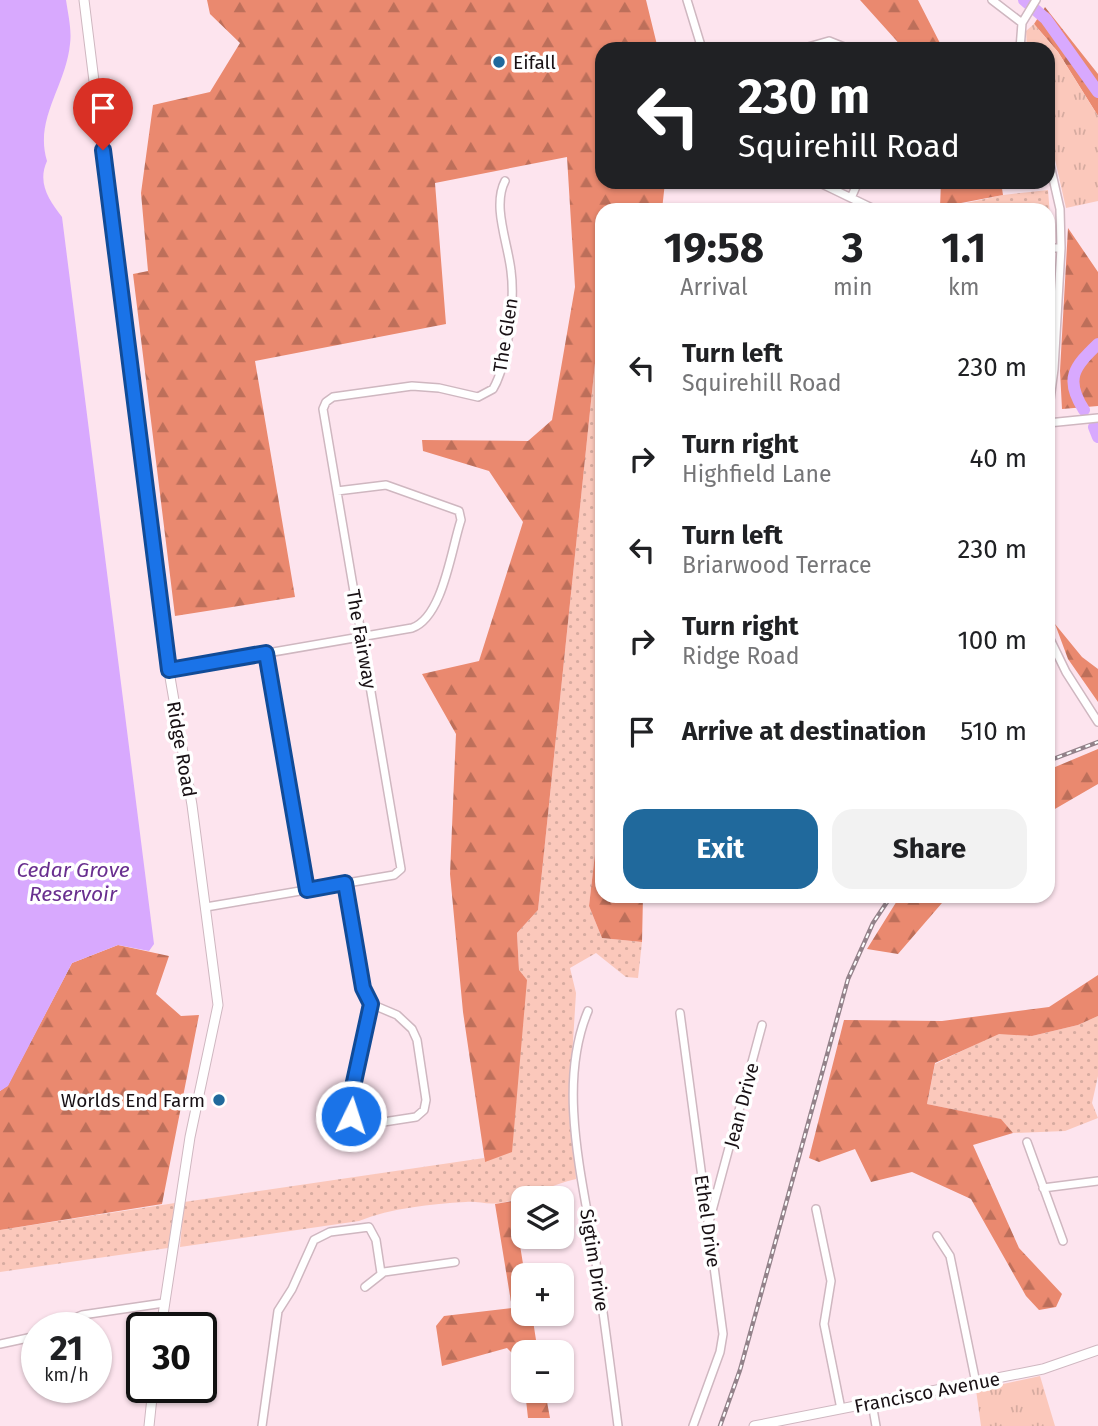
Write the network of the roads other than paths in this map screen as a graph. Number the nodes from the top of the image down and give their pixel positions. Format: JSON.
{"nodes":[{"id":1,"x":84,"y":0,"type":"edge"},
{"id":2,"x":687,"y":0,"type":"edge"},
{"id":3,"x":992,"y":0,"type":"edge"},
{"id":4,"x":1035,"y":0,"type":"edge"},
{"id":5,"x":1024,"y":20,"type":"junction"},
{"id":6,"x":700,"y":42,"type":"edge"},
{"id":7,"x":1021,"y":42,"type":"edge"},
{"id":8,"x":505,"y":181,"type":"dead end"},
{"id":9,"x":1055,"y":187,"type":"edge"},
{"id":10,"x":832,"y":189,"type":"edge"},
{"id":11,"x":854,"y":189,"type":"edge"},
{"id":12,"x":850,"y":198,"type":"junction"},
{"id":13,"x":861,"y":203,"type":"edge"},
{"id":14,"x":1055,"y":248,"type":"edge"},
{"id":15,"x":1061,"y":248,"type":"junction"},
{"id":16,"x":1055,"y":352,"type":"edge"},
{"id":17,"x":324,"y":413,"type":"joint"},
{"id":18,"x":1098,"y":418,"type":"edge"},
{"id":19,"x":1055,"y":422,"type":"edge"},
{"id":20,"x":337,"y":491,"type":"junction"},
{"id":21,"x":362,"y":636,"type":"junction"},
{"id":22,"x":1055,"y":649,"type":"edge"},
{"id":23,"x":266,"y":653,"type":"junction"},
{"id":24,"x":169,"y":670,"type":"junction"},
{"id":25,"x":1098,"y":722,"type":"edge"},
{"id":26,"x":345,"y":883,"type":"junction"},
{"id":27,"x":307,"y":890,"type":"junction"},
{"id":28,"x":206,"y":907,"type":"junction"},
{"id":29,"x":371,"y":1004,"type":"junction"},
{"id":30,"x":588,"y":1011,"type":"dead end"},
{"id":31,"x":680,"y":1013,"type":"dead end"},
{"id":32,"x":762,"y":1025,"type":"dead end"},
{"id":33,"x":1027,"y":1142,"type":"dead end"},
{"id":34,"x":1098,"y":1181,"type":"edge"},
{"id":35,"x":1043,"y":1188,"type":"junction"},
{"id":36,"x":816,"y":1209,"type":"dead end"},
{"id":37,"x":708,"y":1226,"type":"junction"},
{"id":38,"x":937,"y":1236,"type":"dead end"},
{"id":39,"x":1063,"y":1241,"type":"dead end"},
{"id":40,"x":455,"y":1262,"type":"dead end"},
{"id":41,"x":381,"y":1273,"type":"junction"},
{"id":42,"x":365,"y":1287,"type":"dead end"},
{"id":43,"x":164,"y":1303,"type":"junction"},
{"id":44,"x":102,"y":1312,"type":"edge"},
{"id":45,"x":163,"y":1312,"type":"edge"},
{"id":46,"x":21,"y":1339,"type":"edge"},
{"id":47,"x":0,"y":1344,"type":"edge"},
{"id":48,"x":1098,"y":1350,"type":"edge"},
{"id":49,"x":976,"y":1383,"type":"junction"},
{"id":50,"x":151,"y":1403,"type":"edge"},
{"id":51,"x":872,"y":1403,"type":"junction"},
{"id":52,"x":841,"y":1409,"type":"junction"},
{"id":53,"x":149,"y":1426,"type":"edge"},
{"id":54,"x":262,"y":1426,"type":"edge"},
{"id":55,"x":618,"y":1426,"type":"edge"},
{"id":56,"x":693,"y":1426,"type":"edge"},
{"id":57,"x":754,"y":1426,"type":"edge"},
{"id":58,"x":876,"y":1426,"type":"edge"}],
"edges":[{"from":1,"to":24,"type":"main road","name":"Ridge Road"},
{"from":2,"to":6,"type":"street"},
{"from":3,"to":5,"type":"street"},
{"from":4,"to":5,"type":"street"},
{"from":5,"to":7,"type":"street"},
{"from":8,"to":17,"type":"street","name":"The Glen"},
{"from":9,"to":15,"type":"street"},
{"from":10,"to":12,"type":"street"},
{"from":11,"to":12,"type":"street"},
{"from":12,"to":13,"type":"street"},
{"from":14,"to":15,"type":"street"},
{"from":15,"to":16,"type":"street"},
{"from":17,"to":20,"type":"street","name":"The Fairway"},
{"from":18,"to":19,"type":"street"},
{"from":20,"to":21,"type":"street","name":"The Fairway"},
{"from":20,"to":21,"type":"street"},
{"from":21,"to":23,"type":"street"},
{"from":21,"to":26,"type":"street","name":"The Fairway"},
{"from":22,"to":25,"type":"street"},
{"from":23,"to":24,"type":"street"},
{"from":23,"to":27,"type":"street"},
{"from":24,"to":28,"type":"main road","name":"Ridge Road"},
{"from":26,"to":27,"type":"street"},
{"from":26,"to":29,"type":"street"},
{"from":27,"to":28,"type":"street"},
{"from":28,"to":43,"type":"main road","name":"Ridge Road"},
{"from":29,"to":29,"type":"street"},
{"from":30,"to":55,"type":"street","name":"Sigtim Drive"},
{"from":31,"to":37,"type":"street","name":"Ethel Drive"},
{"from":32,"to":37,"type":"street","name":"Jean Drive"},
{"from":33,"to":35,"type":"street"},
{"from":34,"to":35,"type":"street"},
{"from":35,"to":39,"type":"street"},
{"from":36,"to":52,"type":"street"},
{"from":37,"to":56,"type":"street","name":"Ethel Drive"},
{"from":38,"to":49,"type":"street"},
{"from":40,"to":41,"type":"street"},
{"from":41,"to":42,"type":"street"},
{"from":41,"to":54,"type":"street"},
{"from":43,"to":44,"type":"street"},
{"from":43,"to":45,"type":"main road","name":"Ridge Road"},
{"from":46,"to":47,"type":"street"},
{"from":48,"to":49,"type":"main road","name":"Francisco Avenue"},
{"from":49,"to":51,"type":"main road","name":"Francisco Avenue"},
{"from":50,"to":53,"type":"main road"},
{"from":51,"to":52,"type":"main road","name":"Francisco Avenue"},
{"from":51,"to":58,"type":"street"},
{"from":52,"to":57,"type":"main road","name":"Francisco Avenue"}]}
